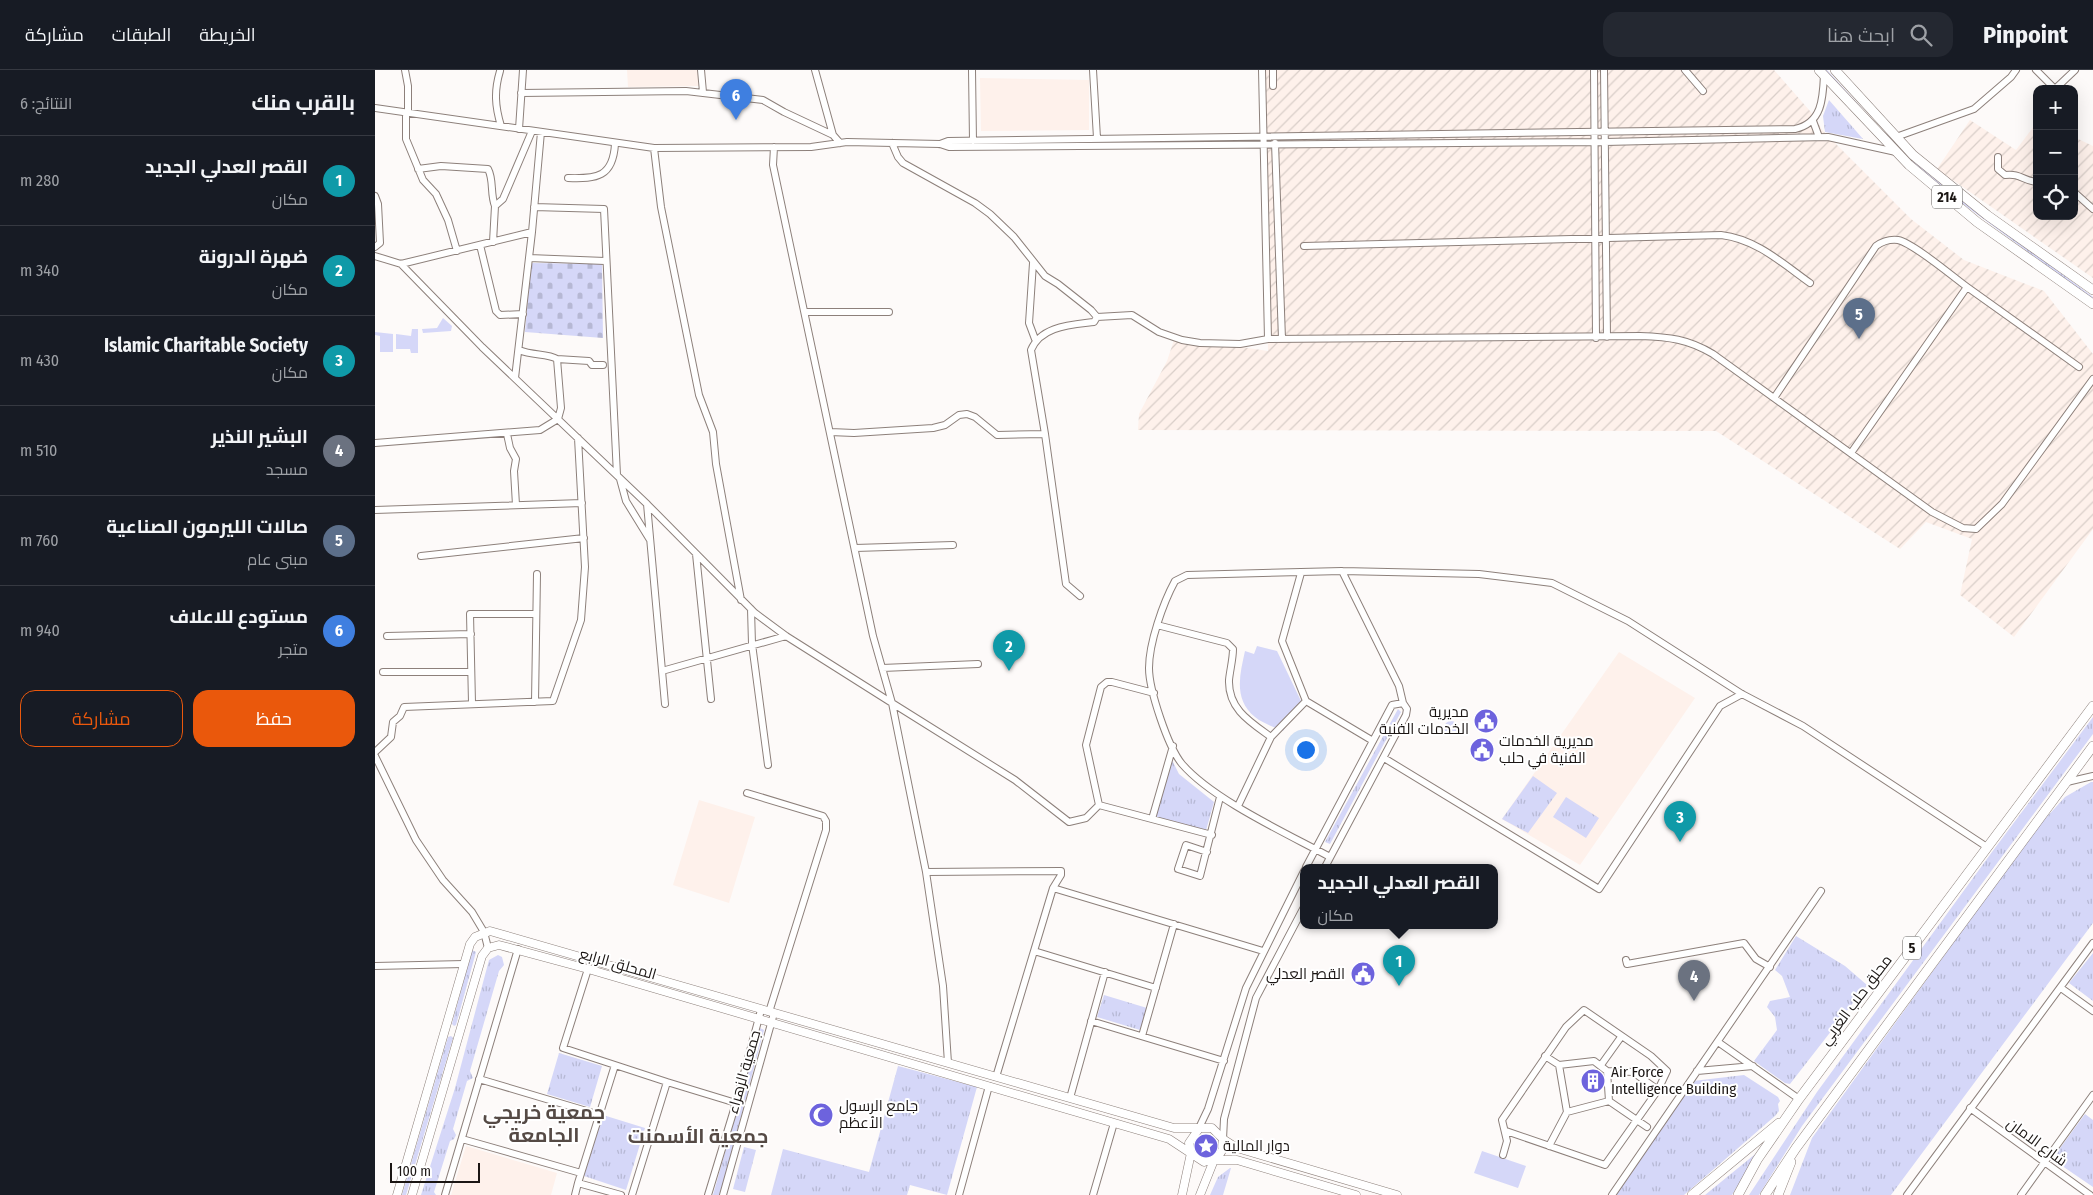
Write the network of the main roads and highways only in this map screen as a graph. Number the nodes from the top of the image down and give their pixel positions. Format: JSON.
{"nodes":[{"id":1,"x":1836,"y":70,"type":"edge"},
{"id":2,"x":1822,"y":73,"type":"edge"},
{"id":3,"x":2093,"y":290,"type":"edge"},
{"id":4,"x":2093,"y":304,"type":"edge"},
{"id":5,"x":2093,"y":706,"type":"edge"},
{"id":6,"x":2093,"y":746,"type":"edge"},
{"id":7,"x":445,"y":1028,"type":"junction"},
{"id":8,"x":460,"y":1032,"type":"junction"},
{"id":9,"x":1787,"y":1116,"type":"junction"},
{"id":10,"x":1198,"y":1130,"type":"junction"},
{"id":11,"x":1223,"y":1139,"type":"junction"},
{"id":12,"x":1796,"y":1148,"type":"junction"},
{"id":13,"x":1191,"y":1153,"type":"junction"},
{"id":14,"x":1214,"y":1160,"type":"junction"},
{"id":15,"x":397,"y":1195,"type":"edge"},
{"id":16,"x":412,"y":1195,"type":"edge"},
{"id":17,"x":1183,"y":1195,"type":"edge"},
{"id":18,"x":1200,"y":1195,"type":"edge"},
{"id":19,"x":1356,"y":1195,"type":"edge"},
{"id":20,"x":1397,"y":1195,"type":"edge"},
{"id":21,"x":1692,"y":1195,"type":"edge"},
{"id":22,"x":1738,"y":1195,"type":"edge"},
{"id":23,"x":1765,"y":1195,"type":"edge"},
{"id":24,"x":1779,"y":1195,"type":"edge"}],
"edges":[{"from":1,"to":3,"type":"highway","number":"214"},
{"from":2,"to":4,"type":"highway","number":"214"},
{"from":5,"to":9,"type":"highway","name":"محلق حلب الغربي","number":"5"},
{"from":6,"to":12,"type":"highway","number":"5"},
{"from":7,"to":8,"type":"main road"},
{"from":7,"to":10,"type":"main road"},
{"from":7,"to":15,"type":"main road"},
{"from":8,"to":13,"type":"main road","name":"المحلق الرابع"},
{"from":8,"to":16,"type":"main road"},
{"from":9,"to":21,"type":"highway"},
{"from":9,"to":22,"type":"highway","name":"محلق حلب الغربي","number":"5"},
{"from":10,"to":11,"type":"main road"},
{"from":10,"to":13,"type":"main road"},
{"from":11,"to":14,"type":"main road"},
{"from":11,"to":20,"type":"main road"},
{"from":12,"to":23,"type":"highway","number":"5"},
{"from":12,"to":24,"type":"highway"},
{"from":13,"to":14,"type":"main road"},
{"from":13,"to":17,"type":"main road"},
{"from":14,"to":18,"type":"main road"},
{"from":14,"to":19,"type":"main road"}]}
